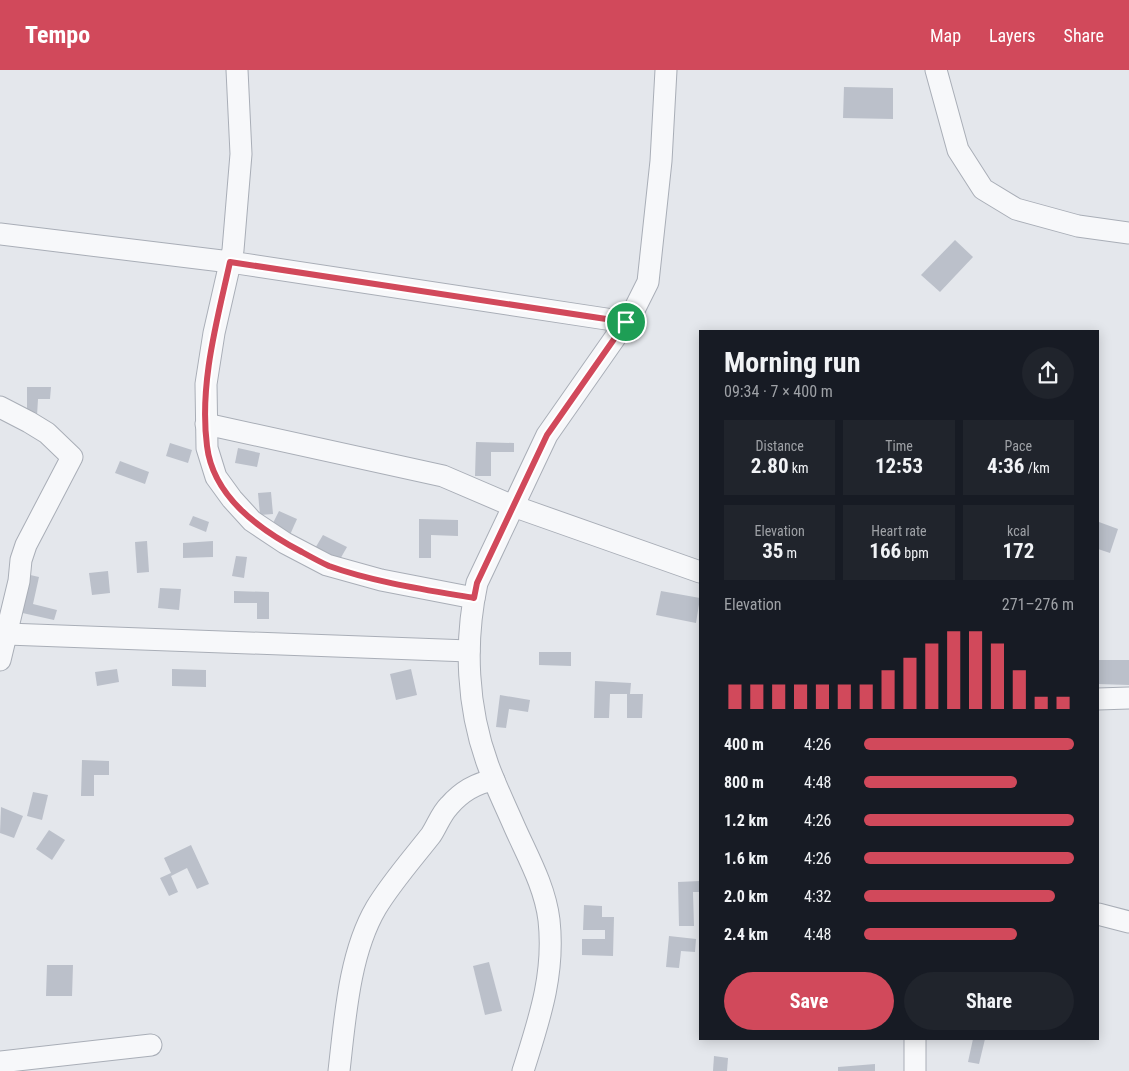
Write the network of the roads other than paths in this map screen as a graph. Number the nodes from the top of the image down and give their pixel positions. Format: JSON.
{"nodes":[{"id":1,"x":237,"y":70,"type":"edge"},
{"id":2,"x":666,"y":70,"type":"edge"},
{"id":3,"x":936,"y":70,"type":"edge"},
{"id":4,"x":0,"y":234,"type":"edge"},
{"id":5,"x":1129,"y":234,"type":"edge"},
{"id":6,"x":230,"y":262,"type":"junction"},
{"id":7,"x":626,"y":322,"type":"junction"},
{"id":8,"x":0,"y":407,"type":"edge"},
{"id":9,"x":206,"y":424,"type":"junction"},
{"id":10,"x":513,"y":506,"type":"junction"},
{"id":11,"x":699,"y":572,"type":"edge"},
{"id":12,"x":474,"y":598,"type":"junction"},
{"id":13,"x":7,"y":634,"type":"junction"},
{"id":14,"x":469,"y":651,"type":"junction"},
{"id":15,"x":0,"y":660,"type":"edge"},
{"id":16,"x":1099,"y":698,"type":"edge"},
{"id":17,"x":1129,"y":698,"type":"edge"},
{"id":18,"x":494,"y":780,"type":"junction"},
{"id":19,"x":1099,"y":914,"type":"edge"},
{"id":20,"x":1129,"y":922,"type":"edge"},
{"id":21,"x":915,"y":1040,"type":"edge"},
{"id":22,"x":151,"y":1045,"type":"dead end"},
{"id":23,"x":0,"y":1062,"type":"edge"},
{"id":24,"x":339,"y":1071,"type":"edge"},
{"id":25,"x":523,"y":1071,"type":"edge"},
{"id":26,"x":915,"y":1071,"type":"edge"}],
"edges":[{"from":1,"to":6,"type":"street"},
{"from":2,"to":7,"type":"street"},
{"from":3,"to":5,"type":"street"},
{"from":4,"to":6,"type":"street"},
{"from":6,"to":7,"type":"street"},
{"from":6,"to":9,"type":"street"},
{"from":7,"to":10,"type":"street"},
{"from":8,"to":13,"type":"street"},
{"from":9,"to":10,"type":"street"},
{"from":9,"to":12,"type":"street"},
{"from":10,"to":11,"type":"street"},
{"from":10,"to":12,"type":"street"},
{"from":12,"to":14,"type":"street"},
{"from":13,"to":14,"type":"street"},
{"from":13,"to":15,"type":"street"},
{"from":14,"to":18,"type":"street"},
{"from":16,"to":17,"type":"street"},
{"from":18,"to":24,"type":"street"},
{"from":18,"to":25,"type":"street"},
{"from":19,"to":20,"type":"street"},
{"from":21,"to":26,"type":"street"},
{"from":22,"to":23,"type":"street"}]}
